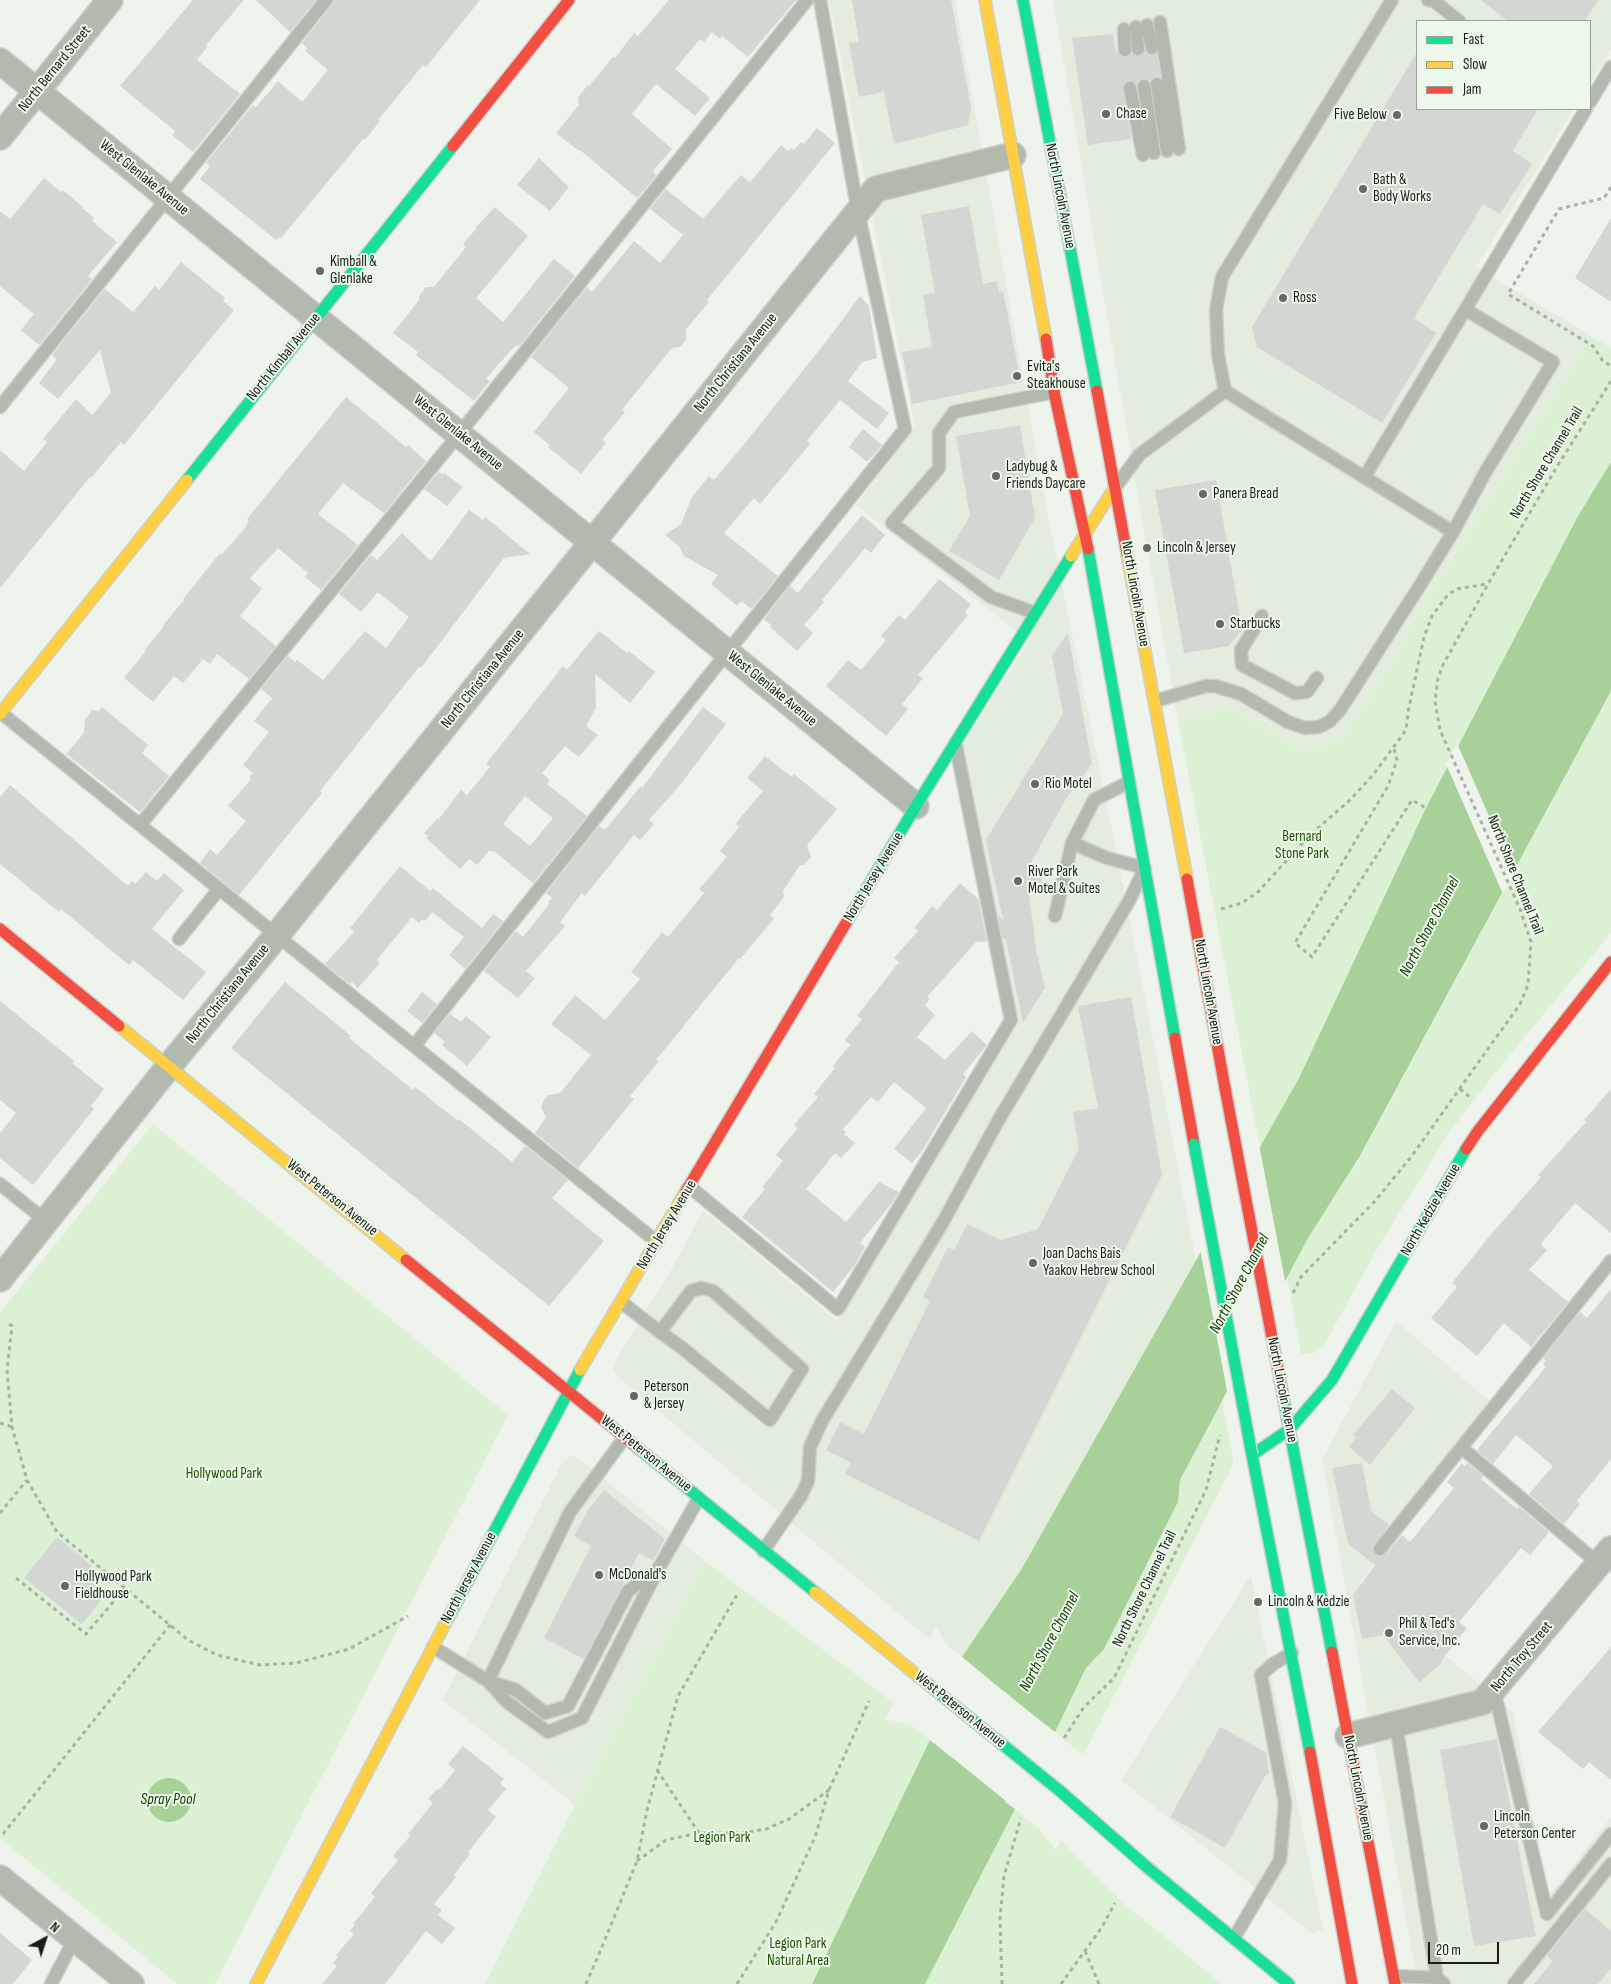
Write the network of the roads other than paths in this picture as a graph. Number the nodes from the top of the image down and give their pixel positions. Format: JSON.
{"nodes":[{"id":1,"x":110,"y":0,"type":"edge"},
{"id":2,"x":326,"y":0,"type":"edge"},
{"id":3,"x":569,"y":0,"type":"edge"},
{"id":4,"x":807,"y":0,"type":"edge"},
{"id":5,"x":820,"y":0,"type":"edge"},
{"id":6,"x":985,"y":0,"type":"edge"},
{"id":7,"x":1023,"y":0,"type":"edge"},
{"id":8,"x":1392,"y":0,"type":"edge"},
{"id":9,"x":1428,"y":0,"type":"edge"},
{"id":10,"x":1458,"y":20,"type":"edge"},
{"id":11,"x":1160,"y":22,"type":"dead end"},
{"id":12,"x":1152,"y":48,"type":"dead end"},
{"id":13,"x":1131,"y":50,"type":"dead end"},
{"id":14,"x":0,"y":61,"type":"edge"},
{"id":15,"x":1611,"y":67,"type":"edge"},
{"id":16,"x":1157,"y":84,"type":"dead end"},
{"id":17,"x":1144,"y":86,"type":"dead end"},
{"id":18,"x":1130,"y":88,"type":"dead end"},
{"id":19,"x":37,"y":91,"type":"junction"},
{"id":20,"x":1591,"y":100,"type":"edge"},
{"id":21,"x":1585,"y":110,"type":"edge"},
{"id":22,"x":0,"y":137,"type":"edge"},
{"id":23,"x":1160,"y":152,"type":"junction"},
{"id":24,"x":1013,"y":155,"type":"junction"},
{"id":25,"x":168,"y":197,"type":"junction"},
{"id":26,"x":858,"y":212,"type":"junction"},
{"id":27,"x":1466,"y":310,"type":"junction"},
{"id":28,"x":316,"y":318,"type":"junction"},
{"id":29,"x":1225,"y":391,"type":"junction"},
{"id":30,"x":1054,"y":392,"type":"junction"},
{"id":31,"x":0,"y":407,"type":"edge"},
{"id":32,"x":459,"y":434,"type":"junction"},
{"id":33,"x":1365,"y":476,"type":"junction"},
{"id":34,"x":1116,"y":487,"type":"junction"},
{"id":35,"x":1453,"y":532,"type":"junction"},
{"id":36,"x":1085,"y":534,"type":"junction"},
{"id":37,"x":593,"y":542,"type":"junction"},
{"id":38,"x":1035,"y":613,"type":"junction"},
{"id":39,"x":1262,"y":616,"type":"dead end"},
{"id":40,"x":726,"y":651,"type":"junction"},
{"id":41,"x":1317,"y":678,"type":"dead end"},
{"id":42,"x":1155,"y":702,"type":"junction"},
{"id":43,"x":0,"y":713,"type":"edge"},
{"id":44,"x":956,"y":744,"type":"junction"},
{"id":45,"x":1129,"y":782,"type":"junction"},
{"id":46,"x":916,"y":806,"type":"junction"},
{"id":47,"x":140,"y":825,"type":"junction"},
{"id":48,"x":1072,"y":843,"type":"junction"},
{"id":49,"x":1145,"y":868,"type":"junction"},
{"id":50,"x":220,"y":889,"type":"junction"},
{"id":51,"x":1056,"y":916,"type":"dead end"},
{"id":52,"x":0,"y":928,"type":"edge"},
{"id":53,"x":277,"y":935,"type":"junction"},
{"id":54,"x":179,"y":939,"type":"dead end"},
{"id":55,"x":1611,"y":962,"type":"edge"},
{"id":56,"x":414,"y":1046,"type":"junction"},
{"id":57,"x":170,"y":1066,"type":"junction"},
{"id":58,"x":0,"y":1184,"type":"edge"},
{"id":59,"x":690,"y":1187,"type":"junction"},
{"id":60,"x":46,"y":1221,"type":"junction"},
{"id":61,"x":657,"y":1242,"type":"junction"},
{"id":62,"x":1611,"y":1261,"type":"edge"},
{"id":63,"x":0,"y":1279,"type":"edge"},
{"id":64,"x":621,"y":1302,"type":"junction"},
{"id":65,"x":660,"y":1332,"type":"junction"},
{"id":66,"x":568,"y":1390,"type":"junction"},
{"id":67,"x":1290,"y":1429,"type":"junction"},
{"id":68,"x":625,"y":1437,"type":"junction"},
{"id":69,"x":1462,"y":1448,"type":"junction"},
{"id":70,"x":1252,"y":1455,"type":"junction"},
{"id":71,"x":699,"y":1498,"type":"junction"},
{"id":72,"x":1380,"y":1549,"type":"dead end"},
{"id":73,"x":763,"y":1551,"type":"junction"},
{"id":74,"x":1605,"y":1557,"type":"edge"},
{"id":75,"x":657,"y":1571,"type":"junction"},
{"id":76,"x":433,"y":1647,"type":"junction"},
{"id":77,"x":1292,"y":1653,"type":"junction"},
{"id":78,"x":488,"y":1681,"type":"junction"},
{"id":79,"x":1494,"y":1690,"type":"junction"},
{"id":80,"x":1396,"y":1724,"type":"junction"},
{"id":81,"x":1348,"y":1736,"type":"junction"},
{"id":82,"x":1611,"y":1834,"type":"edge"},
{"id":83,"x":1611,"y":1864,"type":"edge"},
{"id":84,"x":0,"y":1878,"type":"edge"},
{"id":85,"x":1605,"y":1879,"type":"edge"},
{"id":86,"x":75,"y":1938,"type":"junction"},
{"id":87,"x":1234,"y":1938,"type":"junction"},
{"id":88,"x":1394,"y":1980,"type":"edge"},
{"id":89,"x":1441,"y":1981,"type":"edge"},
{"id":90,"x":51,"y":1984,"type":"edge"},
{"id":91,"x":131,"y":1984,"type":"edge"},
{"id":92,"x":256,"y":1984,"type":"edge"},
{"id":93,"x":1289,"y":1984,"type":"edge"},
{"id":94,"x":1352,"y":1984,"type":"edge"},
{"id":95,"x":1514,"y":1984,"type":"edge"}],
"edges":[{"from":1,"to":19,"type":"street","name":"North Bernard Street"},
{"from":2,"to":25,"type":"lane"},
{"from":3,"to":28,"type":"main road","name":"North Kimball Avenue"},
{"from":4,"to":32,"type":"lane"},
{"from":5,"to":26,"type":"lane"},
{"from":6,"to":24,"type":"main road"},
{"from":7,"to":34,"type":"main road","name":"North Lincoln Avenue"},
{"from":8,"to":29,"type":"lane"},
{"from":9,"to":10,"type":"lane"},
{"from":11,"to":23,"type":"lane"},
{"from":12,"to":13,"type":"lane"},
{"from":14,"to":19,"type":"street","name":"West Glenlake Avenue"},
{"from":15,"to":20,"type":"lane"},
{"from":16,"to":23,"type":"lane"},
{"from":17,"to":23,"type":"lane"},
{"from":18,"to":23,"type":"lane"},
{"from":19,"to":22,"type":"street","name":"North Bernard Street"},
{"from":19,"to":25,"type":"street","name":"West Glenlake Avenue"},
{"from":21,"to":27,"type":"lane"},
{"from":24,"to":26,"type":"street","name":"North Christiana Avenue"},
{"from":24,"to":30,"type":"main road"},
{"from":25,"to":28,"type":"street","name":"West Glenlake Avenue"},
{"from":25,"to":31,"type":"lane"},
{"from":26,"to":37,"type":"street","name":"North Christiana Avenue"},
{"from":26,"to":40,"type":"lane"},
{"from":27,"to":33,"type":"lane"},
{"from":27,"to":35,"type":"lane"},
{"from":28,"to":32,"type":"street","name":"West Glenlake Avenue"},
{"from":28,"to":43,"type":"main road","name":"North Kimball Avenue"},
{"from":29,"to":33,"type":"lane"},
{"from":29,"to":34,"type":"lane"},
{"from":30,"to":36,"type":"main road"},
{"from":30,"to":38,"type":"lane"},
{"from":32,"to":37,"type":"street","name":"West Glenlake Avenue"},
{"from":32,"to":47,"type":"lane"},
{"from":33,"to":35,"type":"lane"},
{"from":34,"to":36,"type":"main road","name":"North Jersey Avenue"},
{"from":34,"to":42,"type":"main road","name":"North Lincoln Avenue"},
{"from":35,"to":42,"type":"lane"},
{"from":36,"to":38,"type":"main road","name":"North Jersey Avenue"},
{"from":36,"to":45,"type":"main road"},
{"from":37,"to":40,"type":"street","name":"West Glenlake Avenue"},
{"from":37,"to":53,"type":"street","name":"North Christiana Avenue"},
{"from":38,"to":44,"type":"main road","name":"North Jersey Avenue"},
{"from":39,"to":41,"type":"lane"},
{"from":40,"to":46,"type":"street","name":"West Glenlake Avenue"},
{"from":40,"to":56,"type":"lane"},
{"from":42,"to":67,"type":"main road","name":"North Lincoln Avenue","bridge":true},
{"from":43,"to":47,"type":"lane"},
{"from":44,"to":46,"type":"main road","name":"North Jersey Avenue"},
{"from":44,"to":59,"type":"lane"},
{"from":45,"to":48,"type":"lane"},
{"from":45,"to":49,"type":"main road"},
{"from":46,"to":59,"type":"main road","name":"North Jersey Avenue"},
{"from":47,"to":50,"type":"lane"},
{"from":48,"to":49,"type":"lane"},
{"from":48,"to":51,"type":"lane"},
{"from":49,"to":70,"type":"main road","bridge":true},
{"from":49,"to":73,"type":"lane"},
{"from":50,"to":53,"type":"lane"},
{"from":50,"to":54,"type":"lane"},
{"from":52,"to":57,"type":"main road","name":"West Peterson Avenue"},
{"from":53,"to":56,"type":"lane"},
{"from":53,"to":57,"type":"street","name":"North Christiana Avenue"},
{"from":55,"to":67,"type":"main road","name":"North Kedzie Avenue"},
{"from":56,"to":61,"type":"lane"},
{"from":57,"to":60,"type":"street","name":"North Christiana Avenue"},
{"from":57,"to":66,"type":"main road","name":"West Peterson Avenue"},
{"from":58,"to":60,"type":"lane"},
{"from":59,"to":61,"type":"main road","name":"North Jersey Avenue"},
{"from":60,"to":63,"type":"street","name":"North Christiana Avenue"},
{"from":61,"to":64,"type":"main road","name":"North Jersey Avenue"},
{"from":62,"to":69,"type":"lane"},
{"from":64,"to":65,"type":"lane"},
{"from":64,"to":66,"type":"main road","name":"North Jersey Avenue"},
{"from":65,"to":65,"type":"lane"},
{"from":66,"to":68,"type":"main road","name":"West Peterson Avenue"},
{"from":66,"to":76,"type":"main road","name":"North Jersey Avenue"},
{"from":67,"to":70,"type":"main road","name":"North Kedzie Avenue"},
{"from":67,"to":81,"type":"main road","name":"North Lincoln Avenue"},
{"from":68,"to":71,"type":"main road","name":"West Peterson Avenue"},
{"from":68,"to":78,"type":"lane"},
{"from":69,"to":72,"type":"lane"},
{"from":69,"to":74,"type":"lane"},
{"from":70,"to":77,"type":"main road"},
{"from":71,"to":73,"type":"main road","name":"West Peterson Avenue"},
{"from":71,"to":75,"type":"lane"},
{"from":73,"to":87,"type":"main road","name":"West Peterson Avenue","bridge":true},
{"from":74,"to":79,"type":"street","name":"North Troy Street"},
{"from":75,"to":78,"type":"lane"},
{"from":75,"to":78,"type":"lane"},
{"from":76,"to":78,"type":"lane"},
{"from":76,"to":92,"type":"main road","name":"North Jersey Avenue"},
{"from":77,"to":87,"type":"lane"},
{"from":77,"to":94,"type":"main road"},
{"from":79,"to":80,"type":"street","name":"North Troy Street"},
{"from":79,"to":82,"type":"lane"},
{"from":80,"to":81,"type":"street","name":"North Troy Street"},
{"from":80,"to":89,"type":"lane"},
{"from":81,"to":88,"type":"main road","name":"North Lincoln Avenue"},
{"from":83,"to":85,"type":"lane"},
{"from":84,"to":86,"type":"street"},
{"from":85,"to":95,"type":"lane"},
{"from":86,"to":90,"type":"lane"},
{"from":86,"to":91,"type":"street"},
{"from":87,"to":93,"type":"main road","name":"West Peterson Avenue"},
{"from":88,"to":89,"type":"lane"}]}
